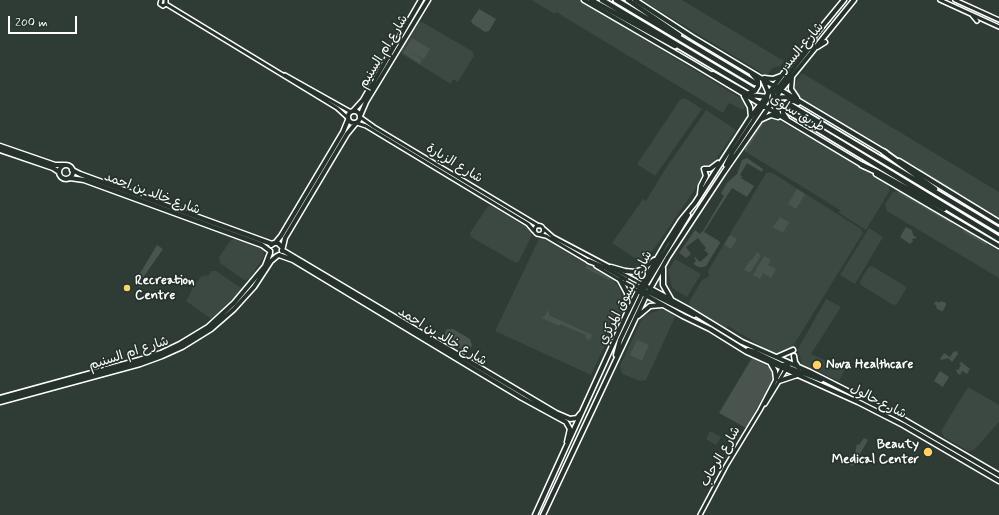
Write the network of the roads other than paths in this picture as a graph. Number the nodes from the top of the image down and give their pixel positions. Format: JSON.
{"nodes":[{"id":1,"x":160,"y":0,"type":"edge"},
{"id":2,"x":421,"y":0,"type":"edge"},
{"id":3,"x":428,"y":0,"type":"edge"},
{"id":4,"x":584,"y":0,"type":"edge"},
{"id":5,"x":590,"y":0,"type":"edge"},
{"id":6,"x":602,"y":0,"type":"edge"},
{"id":7,"x":616,"y":0,"type":"edge"},
{"id":8,"x":628,"y":0,"type":"edge"},
{"id":9,"x":635,"y":0,"type":"edge"},
{"id":10,"x":844,"y":0,"type":"edge"},
{"id":11,"x":853,"y":0,"type":"edge"},
{"id":12,"x":940,"y":0,"type":"edge"},
{"id":13,"x":955,"y":0,"type":"edge"},
{"id":14,"x":166,"y":2,"type":"edge"},
{"id":15,"x":969,"y":13,"type":"junction"},
{"id":16,"x":999,"y":20,"type":"edge"},
{"id":17,"x":977,"y":21,"type":"dead end"},
{"id":18,"x":834,"y":25,"type":"junction"},
{"id":19,"x":990,"y":27,"type":"dead end"},
{"id":20,"x":999,"y":27,"type":"edge"},
{"id":21,"x":814,"y":36,"type":"junction"},
{"id":22,"x":829,"y":36,"type":"dead end"},
{"id":23,"x":825,"y":42,"type":"dead end"},
{"id":24,"x":693,"y":46,"type":"junction"},
{"id":25,"x":812,"y":51,"type":"junction"},
{"id":26,"x":689,"y":52,"type":"junction"},
{"id":27,"x":274,"y":69,"type":"junction"},
{"id":28,"x":748,"y":70,"type":"junction"},
{"id":29,"x":783,"y":74,"type":"junction"},
{"id":30,"x":793,"y":74,"type":"junction"},
{"id":31,"x":761,"y":78,"type":"junction"},
{"id":32,"x":755,"y":83,"type":"tunnel mouth"},
{"id":33,"x":778,"y":88,"type":"junction"},
{"id":34,"x":753,"y":90,"type":"tunnel mouth"},
{"id":35,"x":744,"y":94,"type":"junction"},
{"id":36,"x":770,"y":98,"type":"junction"},
{"id":37,"x":798,"y":101,"type":"junction"},
{"id":38,"x":790,"y":105,"type":"tunnel mouth"},
{"id":39,"x":764,"y":107,"type":"junction"},
{"id":40,"x":352,"y":111,"type":"junction"},
{"id":41,"x":788,"y":111,"type":"tunnel mouth"},
{"id":42,"x":360,"y":116,"type":"junction"},
{"id":43,"x":780,"y":116,"type":"junction"},
{"id":44,"x":750,"y":118,"type":"junction"},
{"id":45,"x":348,"y":119,"type":"junction"},
{"id":46,"x":760,"y":120,"type":"junction"},
{"id":47,"x":356,"y":123,"type":"junction"},
{"id":48,"x":790,"y":123,"type":"junction"},
{"id":49,"x":796,"y":126,"type":"junction"},
{"id":50,"x":0,"y":146,"type":"edge"},
{"id":51,"x":0,"y":150,"type":"edge"},
{"id":52,"x":727,"y":152,"type":"junction"},
{"id":53,"x":884,"y":152,"type":"junction"},
{"id":54,"x":862,"y":165,"type":"junction"},
{"id":55,"x":64,"y":166,"type":"junction"},
{"id":56,"x":72,"y":170,"type":"junction"},
{"id":57,"x":59,"y":172,"type":"junction"},
{"id":58,"x":724,"y":172,"type":"junction"},
{"id":59,"x":70,"y":178,"type":"junction"},
{"id":60,"x":700,"y":194,"type":"junction"},
{"id":61,"x":947,"y":199,"type":"junction"},
{"id":62,"x":695,"y":202,"type":"junction"},
{"id":63,"x":962,"y":217,"type":"junction"},
{"id":64,"x":999,"y":222,"type":"edge"},
{"id":65,"x":539,"y":226,"type":"junction"},
{"id":66,"x":544,"y":229,"type":"junction"},
{"id":67,"x":999,"y":230,"type":"edge"},
{"id":68,"x":534,"y":231,"type":"junction"},
{"id":69,"x":541,"y":235,"type":"junction"},
{"id":70,"x":999,"y":239,"type":"edge"},
{"id":71,"x":274,"y":243,"type":"junction"},
{"id":72,"x":999,"y":246,"type":"edge"},
{"id":73,"x":282,"y":248,"type":"junction"},
{"id":74,"x":270,"y":252,"type":"junction"},
{"id":75,"x":278,"y":255,"type":"junction"},
{"id":76,"x":657,"y":257,"type":"junction"},
{"id":77,"x":589,"y":261,"type":"junction"},
{"id":78,"x":663,"y":266,"type":"junction"},
{"id":79,"x":611,"y":267,"type":"junction"},
{"id":80,"x":620,"y":280,"type":"junction"},
{"id":81,"x":644,"y":290,"type":"junction"},
{"id":82,"x":674,"y":302,"type":"junction"},
{"id":83,"x":664,"y":306,"type":"junction"},
{"id":84,"x":627,"y":313,"type":"junction"},
{"id":85,"x":704,"y":319,"type":"junction"},
{"id":86,"x":635,"y":320,"type":"junction"},
{"id":87,"x":739,"y":347,"type":"junction"},
{"id":88,"x":793,"y":350,"type":"dead end"},
{"id":89,"x":794,"y":356,"type":"dead end"},
{"id":90,"x":776,"y":357,"type":"junction"},
{"id":91,"x":615,"y":361,"type":"junction"},
{"id":92,"x":771,"y":364,"type":"junction"},
{"id":93,"x":786,"y":366,"type":"junction"},
{"id":94,"x":801,"y":369,"type":"junction"},
{"id":95,"x":797,"y":375,"type":"junction"},
{"id":96,"x":778,"y":380,"type":"junction"},
{"id":97,"x":833,"y":384,"type":"junction"},
{"id":98,"x":12,"y":392,"type":"dead end"},
{"id":99,"x":6,"y":396,"type":"junction"},
{"id":100,"x":858,"y":396,"type":"junction"},
{"id":101,"x":866,"y":397,"type":"dead end"},
{"id":102,"x":0,"y":398,"type":"edge"},
{"id":103,"x":0,"y":402,"type":"edge"},
{"id":104,"x":584,"y":408,"type":"junction"},
{"id":105,"x":903,"y":425,"type":"junction"},
{"id":106,"x":927,"y":428,"type":"dead end"},
{"id":107,"x":920,"y":429,"type":"junction"},
{"id":108,"x":908,"y":431,"type":"dead end"},
{"id":109,"x":946,"y":440,"type":"dead end"},
{"id":110,"x":950,"y":446,"type":"junction"},
{"id":111,"x":564,"y":452,"type":"junction"},
{"id":112,"x":999,"y":475,"type":"edge"},
{"id":113,"x":999,"y":482,"type":"edge"},
{"id":114,"x":535,"y":515,"type":"edge"},
{"id":115,"x":543,"y":515,"type":"edge"},
{"id":116,"x":700,"y":515,"type":"edge"}],
"edges":[{"from":1,"to":14,"type":"street"},
{"from":2,"to":40,"type":"main road","name":"شارع ام السنيم"},
{"from":3,"to":42,"type":"main road","name":"شارع ام السنيم"},
{"from":4,"to":35,"type":"main road","name":"طريق سلوى"},
{"from":5,"to":26,"type":"highway"},
{"from":6,"to":26,"type":"highway"},
{"from":7,"to":24,"type":"highway"},
{"from":8,"to":24,"type":"highway"},
{"from":9,"to":28,"type":"main road","name":"طريق سلوى"},
{"from":10,"to":21,"type":"main road","name":"شارع السدر"},
{"from":11,"to":18,"type":"main road","name":"شارع السدر"},
{"from":12,"to":15,"type":"street"},
{"from":13,"to":16,"type":"street"},
{"from":14,"to":27,"type":"street"},
{"from":15,"to":17,"type":"street"},
{"from":15,"to":20,"type":"street"},
{"from":18,"to":22,"type":"main road"},
{"from":18,"to":25,"type":"main road","name":"شارع السدر"},
{"from":19,"to":20,"type":"street"},
{"from":21,"to":29,"type":"main road","name":"شارع السدر"},
{"from":21,"to":33,"type":"main road"},
{"from":23,"to":25,"type":"main road"},
{"from":24,"to":32,"type":"highway"},
{"from":25,"to":30,"type":"main road","name":"شارع السدر"},
{"from":26,"to":34,"type":"highway"},
{"from":27,"to":40,"type":"street"},
{"from":27,"to":45,"type":"street"},
{"from":28,"to":31,"type":"main road","name":"طريق سلوى"},
{"from":28,"to":35,"type":"main road"},
{"from":29,"to":31,"type":"main road"},
{"from":29,"to":33,"type":"main road","name":"شارع السدر"},
{"from":30,"to":33,"type":"main road","name":"شارع السدر"},
{"from":30,"to":37,"type":"main road"},
{"from":31,"to":33,"type":"main road","name":"طريق سلوى"},
{"from":31,"to":36,"type":"main road"},
{"from":33,"to":36,"type":"main road","name":"شارع السدر"},
{"from":33,"to":36,"type":"main road","name":"شارع السدر"},
{"from":33,"to":37,"type":"main road","name":"طريق سلوى"},
{"from":35,"to":36,"type":"main road"},
{"from":35,"to":39,"type":"main road","name":"طريق سلوى"},
{"from":35,"to":44,"type":"main road"},
{"from":36,"to":37,"type":"main road"},
{"from":36,"to":39,"type":"main road","name":"شارع السدر"},
{"from":36,"to":39,"type":"main road","name":"شارع السدر"},
{"from":36,"to":43,"type":"main road"},
{"from":37,"to":48,"type":"main road"},
{"from":37,"to":53,"type":"main road","name":"طريق سلوى"},
{"from":38,"to":61,"type":"highway","name":"طريق سلوى"},
{"from":39,"to":43,"type":"main road","name":"طريق سلوى"},
{"from":39,"to":44,"type":"main road","name":"شارع السوق المركزي"},
{"from":39,"to":46,"type":"main road","name":"شارع السوق المركزي"},
{"from":39,"to":58,"type":"main road"},
{"from":40,"to":42,"type":"main road"},
{"from":40,"to":45,"type":"main road"},
{"from":41,"to":63,"type":"highway","name":"طريق سلوى"},
{"from":42,"to":47,"type":"main road"},
{"from":42,"to":65,"type":"street","name":"شارع الزبارة"},
{"from":43,"to":48,"type":"main road","name":"طريق سلوى"},
{"from":44,"to":52,"type":"main road","name":"شارع السوق المركزي"},
{"from":45,"to":47,"type":"main road"},
{"from":45,"to":71,"type":"main road"},
{"from":46,"to":49,"type":"main road"},
{"from":46,"to":58,"type":"main road","name":"شارع السوق المركزي"},
{"from":47,"to":68,"type":"street","name":"شارع الزبارة"},
{"from":47,"to":73,"type":"main road"},
{"from":48,"to":49,"type":"main road","name":"طريق سلوى"},
{"from":49,"to":54,"type":"main road","name":"طريق سلوى"},
{"from":50,"to":55,"type":"main road"},
{"from":51,"to":57,"type":"main road"},
{"from":52,"to":60,"type":"main road","name":"شارع السوق المركزي"},
{"from":52,"to":60,"type":"main road"},
{"from":53,"to":61,"type":"highway"},
{"from":53,"to":64,"type":"main road","name":"طريق سلوى"},
{"from":54,"to":63,"type":"highway"},
{"from":54,"to":72,"type":"main road","name":"طريق سلوى"},
{"from":55,"to":56,"type":"main road"},
{"from":55,"to":57,"type":"main road"},
{"from":56,"to":59,"type":"main road"},
{"from":56,"to":71,"type":"main road","name":"شارع خالد بن احمد"},
{"from":57,"to":59,"type":"main road"},
{"from":58,"to":78,"type":"main road","name":"شارع السوق المركزي"},
{"from":59,"to":74,"type":"main road","name":"شارع خالد بن احمد"},
{"from":60,"to":62,"type":"main road","name":"شارع السوق المركزي"},
{"from":61,"to":67,"type":"highway","name":"طريق سلوى"},
{"from":62,"to":76,"type":"main road","name":"شارع السوق المركزي"},
{"from":62,"to":81,"type":"main road"},
{"from":63,"to":70,"type":"highway","name":"طريق سلوى"},
{"from":65,"to":66,"type":"street"},
{"from":65,"to":68,"type":"street"},
{"from":66,"to":69,"type":"street"},
{"from":66,"to":79,"type":"street"},
{"from":68,"to":69,"type":"street"},
{"from":69,"to":77,"type":"street"},
{"from":71,"to":73,"type":"main road"},
{"from":71,"to":74,"type":"main road"},
{"from":73,"to":75,"type":"main road"},
{"from":73,"to":104,"type":"main road","name":"شارع خالد بن احمد"},
{"from":74,"to":75,"type":"main road"},
{"from":74,"to":99,"type":"main road","name":"شارع ام السنيم"},
{"from":75,"to":103,"type":"main road","name":"شارع ام السنيم"},
{"from":75,"to":111,"type":"main road","name":"شارع خالد بن احمد"},
{"from":76,"to":79,"type":"main road"},
{"from":76,"to":81,"type":"main road","name":"شارع السوق المركزي"},
{"from":77,"to":80,"type":"street"},
{"from":77,"to":81,"type":"main road"},
{"from":78,"to":81,"type":"main road","name":"شارع السوق المركزي"},
{"from":78,"to":82,"type":"main road"},
{"from":79,"to":81,"type":"street"},
{"from":80,"to":81,"type":"street"},
{"from":80,"to":84,"type":"main road"},
{"from":81,"to":82,"type":"main road","name":"شارع حالول"},
{"from":81,"to":83,"type":"main road","name":"شارع حالول"},
{"from":81,"to":84,"type":"main road","name":"شارع السوق المركزي"},
{"from":81,"to":85,"type":"main road"},
{"from":81,"to":86,"type":"main road","name":"شارع السوق المركزي"},
{"from":81,"to":91,"type":"main road"},
{"from":82,"to":85,"type":"main road","name":"شارع حالول"},
{"from":83,"to":86,"type":"main road"},
{"from":83,"to":87,"type":"main road","name":"شارع حالول"},
{"from":84,"to":104,"type":"main road","name":"شارع السوق المركزي"},
{"from":85,"to":90,"type":"main road","name":"شارع حالول"},
{"from":86,"to":91,"type":"main road","name":"شارع السوق المركزي"},
{"from":87,"to":92,"type":"main road","name":"شارع حالول"},
{"from":87,"to":93,"type":"main road"},
{"from":88,"to":90,"type":"main road"},
{"from":89,"to":94,"type":"main road"},
{"from":90,"to":93,"type":"main road","name":"شارع حالول"},
{"from":91,"to":115,"type":"main road","name":"شارع السوق المركزي"},
{"from":92,"to":93,"type":"main road","name":"شارع حالول"},
{"from":92,"to":96,"type":"main road"},
{"from":93,"to":94,"type":"main road","name":"شارع حالول"},
{"from":93,"to":95,"type":"main road","name":"شارع حالول"},
{"from":93,"to":96,"type":"street","name":"شارع الرحاب"},
{"from":93,"to":97,"type":"main road"},
{"from":94,"to":97,"type":"main road","name":"شارع حالول"},
{"from":95,"to":96,"type":"main road"},
{"from":95,"to":105,"type":"main road","name":"شارع حالول"},
{"from":96,"to":116,"type":"street","name":"شارع الرحاب"},
{"from":97,"to":100,"type":"main road","name":"شارع حالول"},
{"from":98,"to":99,"type":"main road"},
{"from":99,"to":102,"type":"main road","name":"شارع ام السنيم"},
{"from":100,"to":101,"type":"main road"},
{"from":100,"to":107,"type":"main road","name":"شارع حالول"},
{"from":104,"to":111,"type":"main road","name":"شارع السوق المركزي"},
{"from":105,"to":108,"type":"main road"},
{"from":105,"to":113,"type":"main road","name":"شارع حالول"},
{"from":106,"to":107,"type":"main road"},
{"from":107,"to":110,"type":"main road","name":"شارع حالول"},
{"from":109,"to":110,"type":"main road"},
{"from":110,"to":112,"type":"main road","name":"شارع حالول"},
{"from":111,"to":114,"type":"main road","name":"شارع السوق المركزي"}]}
